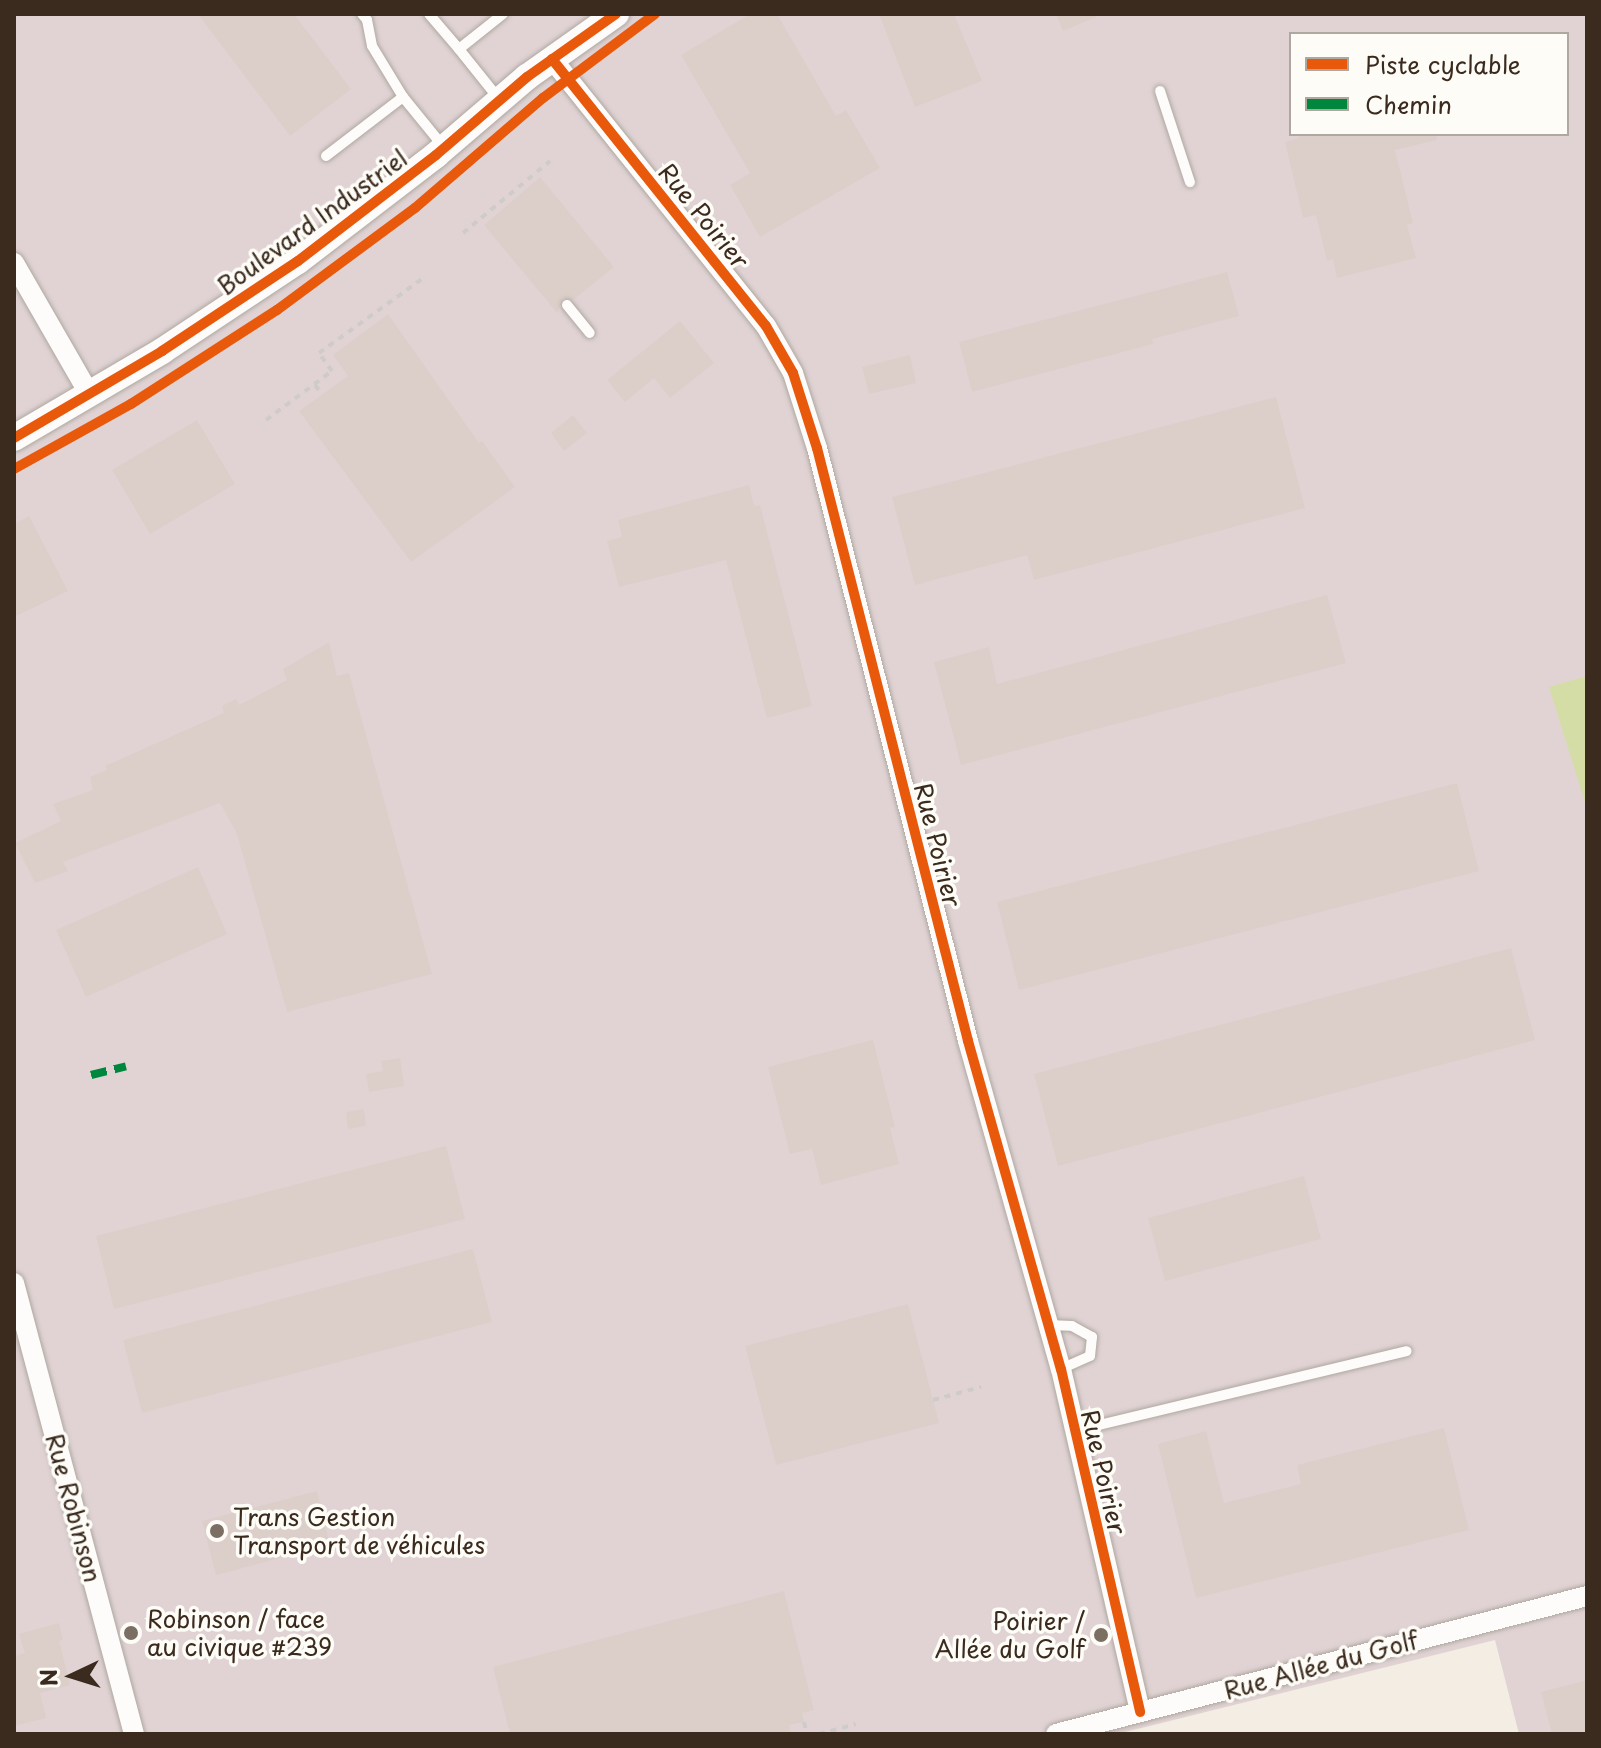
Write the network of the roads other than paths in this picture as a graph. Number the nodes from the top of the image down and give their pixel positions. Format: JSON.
{"nodes":[{"id":1,"x":362,"y":14,"type":"edge"},
{"id":2,"x":429,"y":14,"type":"edge"},
{"id":3,"x":503,"y":14,"type":"edge"},
{"id":4,"x":600,"y":21,"type":"edge"},
{"id":5,"x":459,"y":49,"type":"junction"},
{"id":6,"x":552,"y":59,"type":"junction"},
{"id":7,"x":1160,"y":91,"type":"dead end"},
{"id":8,"x":403,"y":97,"type":"junction"},
{"id":9,"x":500,"y":101,"type":"junction"},
{"id":10,"x":445,"y":148,"type":"junction"},
{"id":11,"x":326,"y":156,"type":"dead end"},
{"id":12,"x":1190,"y":182,"type":"dead end"},
{"id":13,"x":14,"y":263,"type":"edge"},
{"id":14,"x":567,"y":305,"type":"dead end"},
{"id":15,"x":590,"y":333,"type":"dead end"},
{"id":16,"x":90,"y":395,"type":"junction"},
{"id":17,"x":14,"y":438,"type":"edge"},
{"id":18,"x":14,"y":1283,"type":"edge"},
{"id":19,"x":1045,"y":1325,"type":"junction"},
{"id":20,"x":1407,"y":1351,"type":"dead end"},
{"id":21,"x":1061,"y":1369,"type":"junction"},
{"id":22,"x":1074,"y":1431,"type":"junction"},
{"id":23,"x":1587,"y":1596,"type":"edge"},
{"id":24,"x":1140,"y":1712,"type":"junction"},
{"id":25,"x":134,"y":1734,"type":"edge"},
{"id":26,"x":1056,"y":1734,"type":"edge"}],
"edges":[{"from":1,"to":8,"type":"lane"},
{"from":2,"to":5,"type":"lane"},
{"from":3,"to":5,"type":"lane"},
{"from":4,"to":6,"type":"street","name":"Boulevard Industriel"},
{"from":5,"to":9,"type":"lane"},
{"from":6,"to":9,"type":"street","name":"Boulevard Industriel"},
{"from":6,"to":19,"type":"street","name":"Rue Poirier"},
{"from":7,"to":12,"type":"lane"},
{"from":8,"to":10,"type":"lane"},
{"from":8,"to":11,"type":"lane"},
{"from":9,"to":10,"type":"street","name":"Boulevard Industriel"},
{"from":10,"to":16,"type":"street","name":"Boulevard Industriel"},
{"from":13,"to":16,"type":"street"},
{"from":14,"to":15,"type":"lane"},
{"from":16,"to":17,"type":"street","name":"Boulevard Industriel"},
{"from":18,"to":25,"type":"street","name":"Rue Robinson"},
{"from":19,"to":21,"type":"street","name":"Rue Poirier"},
{"from":19,"to":21,"type":"lane"},
{"from":20,"to":22,"type":"lane"},
{"from":21,"to":22,"type":"street","name":"Rue Poirier"},
{"from":22,"to":24,"type":"street","name":"Rue Poirier"},
{"from":23,"to":24,"type":"street","name":"Rue Allée du Golf"},
{"from":24,"to":26,"type":"street","name":"Rue Allée du Golf"}]}
